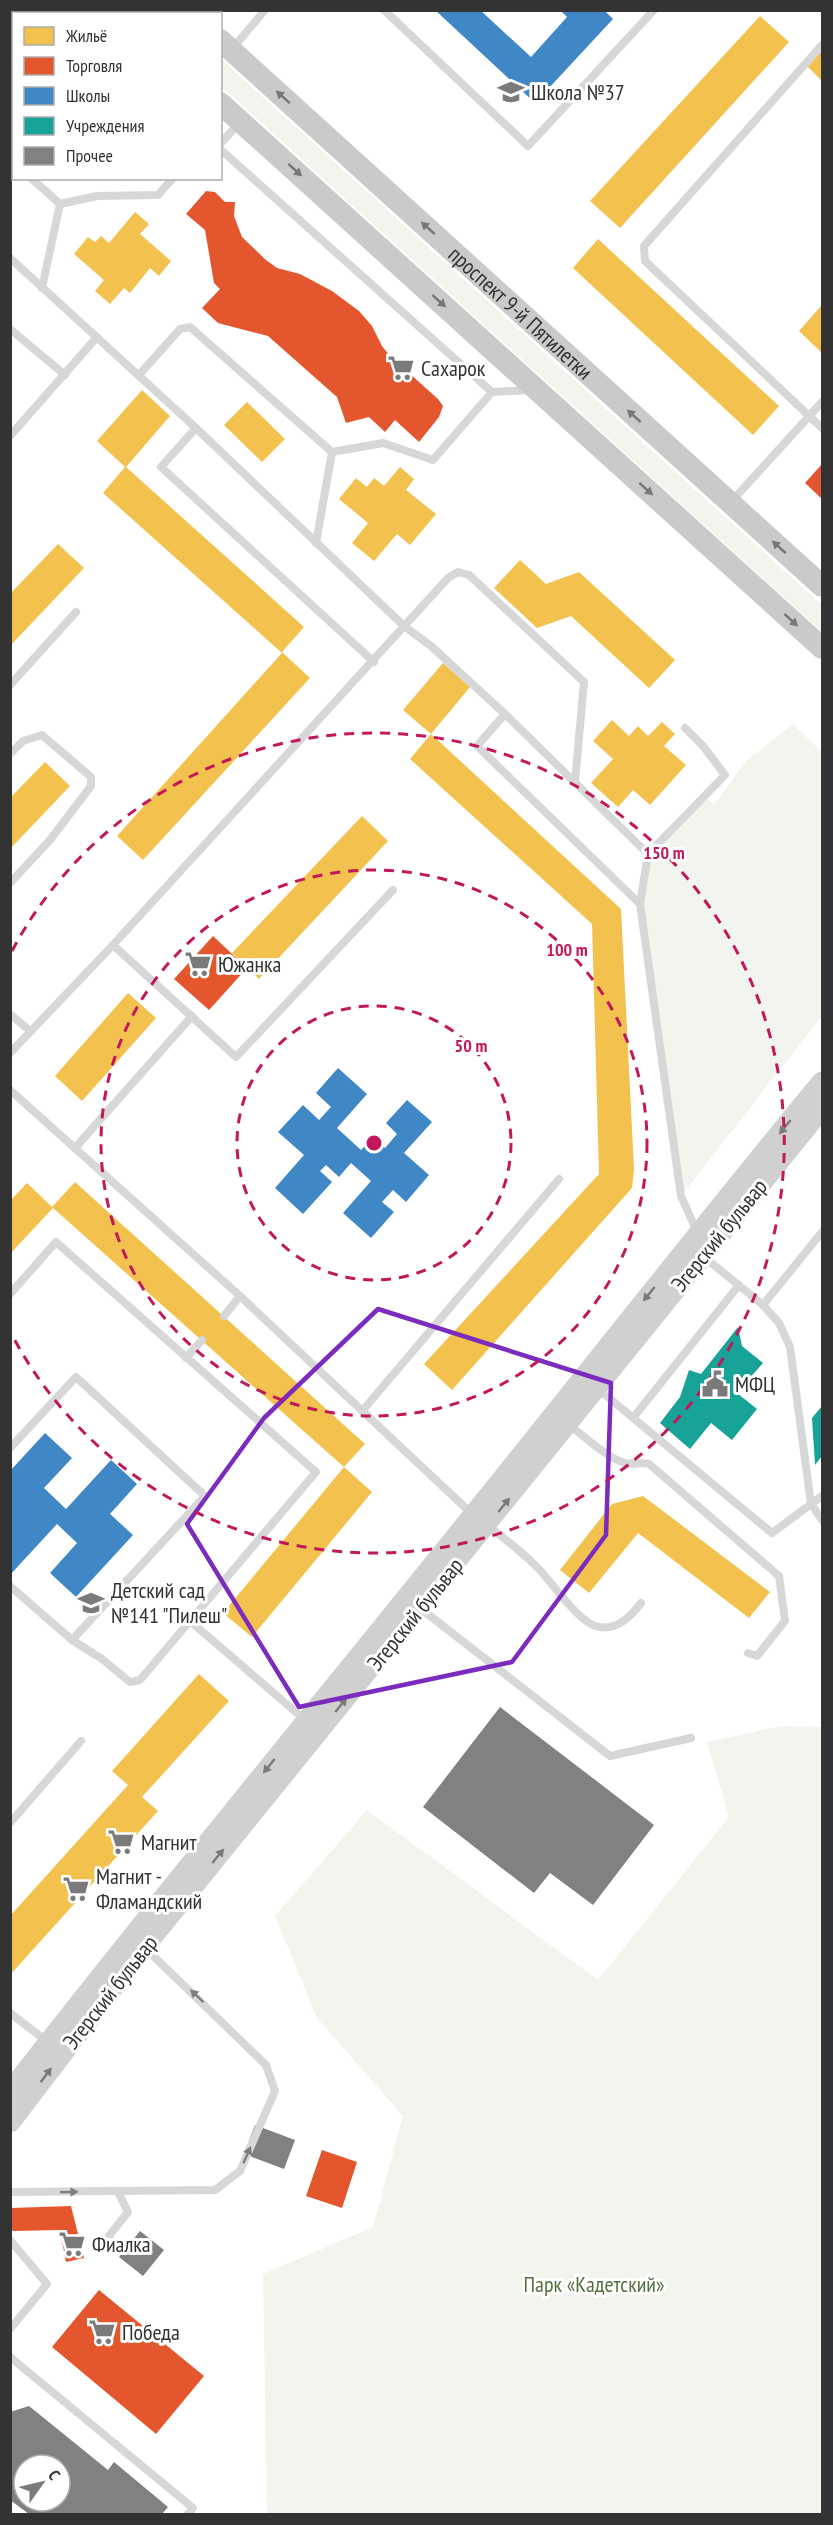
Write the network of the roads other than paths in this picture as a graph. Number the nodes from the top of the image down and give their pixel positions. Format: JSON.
{"nodes":[{"id":1,"x":265,"y":10,"type":"edge"},
{"id":2,"x":384,"y":10,"type":"edge"},
{"id":3,"x":654,"y":10,"type":"edge"},
{"id":4,"x":226,"y":45,"type":"edge"},
{"id":5,"x":822,"y":45,"type":"edge"},
{"id":6,"x":222,"y":105,"type":"edge"},
{"id":7,"x":241,"y":121,"type":"junction"},
{"id":8,"x":222,"y":142,"type":"edge"},
{"id":9,"x":222,"y":151,"type":"edge"},
{"id":10,"x":33,"y":180,"type":"edge"},
{"id":11,"x":171,"y":180,"type":"edge"},
{"id":12,"x":60,"y":204,"type":"junction"},
{"id":13,"x":10,"y":258,"type":"edge"},
{"id":14,"x":42,"y":288,"type":"junction"},
{"id":15,"x":10,"y":329,"type":"edge"},
{"id":16,"x":97,"y":338,"type":"junction"},
{"id":17,"x":65,"y":375,"type":"junction"},
{"id":18,"x":139,"y":375,"type":"junction"},
{"id":19,"x":537,"y":390,"type":"junction"},
{"id":20,"x":492,"y":392,"type":"junction"},
{"id":21,"x":822,"y":402,"type":"edge"},
{"id":22,"x":809,"y":417,"type":"junction"},
{"id":23,"x":196,"y":428,"type":"junction"},
{"id":24,"x":822,"y":428,"type":"edge"},
{"id":25,"x":10,"y":436,"type":"edge"},
{"id":26,"x":332,"y":452,"type":"junction"},
{"id":27,"x":730,"y":503,"type":"junction"},
{"id":28,"x":316,"y":543,"type":"junction"},
{"id":29,"x":822,"y":586,"type":"edge"},
{"id":30,"x":76,"y":612,"type":"dead end"},
{"id":31,"x":404,"y":626,"type":"junction"},
{"id":32,"x":822,"y":648,"type":"edge"},
{"id":33,"x":374,"y":662,"type":"junction"},
{"id":34,"x":10,"y":685,"type":"edge"},
{"id":35,"x":505,"y":714,"type":"junction"},
{"id":36,"x":685,"y":728,"type":"dead end"},
{"id":37,"x":10,"y":754,"type":"edge"},
{"id":38,"x":574,"y":782,"type":"junction"},
{"id":39,"x":648,"y":854,"type":"junction"},
{"id":40,"x":10,"y":883,"type":"edge"},
{"id":41,"x":393,"y":890,"type":"dead end"},
{"id":42,"x":640,"y":904,"type":"junction"},
{"id":43,"x":113,"y":945,"type":"junction"},
{"id":44,"x":10,"y":1014,"type":"edge"},
{"id":45,"x":192,"y":1016,"type":"junction"},
{"id":46,"x":30,"y":1031,"type":"junction"},
{"id":47,"x":10,"y":1053,"type":"edge"},
{"id":48,"x":822,"y":1082,"type":"edge"},
{"id":49,"x":10,"y":1090,"type":"edge"},
{"id":50,"x":822,"y":1108,"type":"edge"},
{"id":51,"x":75,"y":1148,"type":"junction"},
{"id":52,"x":559,"y":1179,"type":"dead end"},
{"id":53,"x":822,"y":1232,"type":"edge"},
{"id":54,"x":700,"y":1245,"type":"junction"},
{"id":55,"x":739,"y":1285,"type":"junction"},
{"id":56,"x":10,"y":1294,"type":"edge"},
{"id":57,"x":240,"y":1296,"type":"junction"},
{"id":58,"x":764,"y":1305,"type":"junction"},
{"id":59,"x":224,"y":1316,"type":"dead end"},
{"id":60,"x":202,"y":1340,"type":"dead end"},
{"id":61,"x":186,"y":1358,"type":"junction"},
{"id":62,"x":589,"y":1383,"type":"junction"},
{"id":63,"x":363,"y":1410,"type":"junction"},
{"id":64,"x":633,"y":1418,"type":"junction"},
{"id":65,"x":561,"y":1419,"type":"junction"},
{"id":66,"x":10,"y":1448,"type":"edge"},
{"id":67,"x":822,"y":1496,"type":"edge"},
{"id":68,"x":811,"y":1504,"type":"junction"},
{"id":69,"x":481,"y":1520,"type":"junction"},
{"id":70,"x":822,"y":1520,"type":"edge"},
{"id":71,"x":10,"y":1586,"type":"edge"},
{"id":72,"x":641,"y":1603,"type":"dead end"},
{"id":73,"x":420,"y":1608,"type":"junction"},
{"id":74,"x":190,"y":1621,"type":"junction"},
{"id":75,"x":72,"y":1640,"type":"junction"},
{"id":76,"x":748,"y":1653,"type":"dead end"},
{"id":77,"x":313,"y":1726,"type":"junction"},
{"id":78,"x":691,"y":1738,"type":"dead end"},
{"id":79,"x":81,"y":1741,"type":"dead end"},
{"id":80,"x":10,"y":1822,"type":"edge"},
{"id":81,"x":144,"y":1947,"type":"junction"},
{"id":82,"x":10,"y":2013,"type":"edge"},
{"id":83,"x":56,"y":2048,"type":"junction"},
{"id":84,"x":10,"y":2092,"type":"edge"},
{"id":85,"x":10,"y":2122,"type":"edge"},
{"id":86,"x":10,"y":2192,"type":"edge"},
{"id":87,"x":118,"y":2192,"type":"junction"},
{"id":88,"x":10,"y":2241,"type":"edge"},
{"id":89,"x":125,"y":2251,"type":"dead end"},
{"id":90,"x":10,"y":2329,"type":"edge"},
{"id":91,"x":10,"y":2357,"type":"edge"},
{"id":92,"x":188,"y":2514,"type":"edge"}],
"edges":[{"from":1,"to":4,"type":"lane"},
{"from":2,"to":3,"type":"lane"},
{"from":27,"to":4,"type":"main road","name":"проспект 9-й Пятилетки","one_way":true},
{"from":5,"to":22,"type":"lane"},
{"from":6,"to":7,"type":"main road","name":"проспект 9-й Пятилетки"},
{"from":7,"to":8,"type":"lane"},
{"from":7,"to":19,"type":"main road","name":"проспект 9-й Пятилетки","one_way":true},
{"from":9,"to":20,"type":"lane"},
{"from":10,"to":12,"type":"lane"},
{"from":11,"to":12,"type":"lane"},
{"from":12,"to":14,"type":"lane"},
{"from":13,"to":14,"type":"lane"},
{"from":14,"to":16,"type":"lane"},
{"from":15,"to":17,"type":"lane"},
{"from":16,"to":17,"type":"lane"},
{"from":16,"to":18,"type":"lane"},
{"from":17,"to":25,"type":"lane"},
{"from":18,"to":23,"type":"lane"},
{"from":18,"to":26,"type":"lane"},
{"from":19,"to":20,"type":"lane"},
{"from":19,"to":32,"type":"main road","name":"проспект 9-й Пятилетки","one_way":true},
{"from":20,"to":26,"type":"lane"},
{"from":21,"to":22,"type":"lane"},
{"from":22,"to":24,"type":"lane"},
{"from":22,"to":27,"type":"lane"},
{"from":23,"to":28,"type":"lane"},
{"from":23,"to":33,"type":"lane"},
{"from":26,"to":28,"type":"lane"},
{"from":29,"to":27,"type":"main road","name":"проспект 9-й Пятилетки","one_way":true},
{"from":28,"to":31,"type":"lane"},
{"from":30,"to":34,"type":"lane"},
{"from":31,"to":33,"type":"lane"},
{"from":31,"to":35,"type":"lane"},
{"from":31,"to":38,"type":"lane"},
{"from":33,"to":43,"type":"lane"},
{"from":35,"to":38,"type":"lane"},
{"from":35,"to":42,"type":"lane"},
{"from":36,"to":39,"type":"lane"},
{"from":37,"to":40,"type":"lane"},
{"from":38,"to":39,"type":"lane"},
{"from":39,"to":42,"type":"lane"},
{"from":41,"to":45,"type":"lane"},
{"from":42,"to":54,"type":"lane"},
{"from":43,"to":45,"type":"lane"},
{"from":43,"to":46,"type":"lane"},
{"from":44,"to":46,"type":"lane"},
{"from":45,"to":51,"type":"lane"},
{"from":46,"to":47,"type":"lane"},
{"from":48,"to":54,"type":"main road","name":"Эгерский бульвар","one_way":true},
{"from":49,"to":51,"type":"lane"},
{"from":50,"to":54,"type":"main road","name":"Эгерский бульвар"},
{"from":51,"to":57,"type":"lane"},
{"from":52,"to":63,"type":"lane"},
{"from":53,"to":58,"type":"lane"},
{"from":54,"to":55,"type":"lane"},
{"from":54,"to":62,"type":"main road","name":"Эгерский бульвар"},
{"from":55,"to":58,"type":"lane"},
{"from":55,"to":64,"type":"lane"},
{"from":56,"to":61,"type":"lane"},
{"from":57,"to":59,"type":"lane"},
{"from":57,"to":63,"type":"lane"},
{"from":58,"to":68,"type":"lane"},
{"from":60,"to":61,"type":"lane"},
{"from":61,"to":74,"type":"lane"},
{"from":62,"to":64,"type":"lane"},
{"from":62,"to":65,"type":"main road","name":"Эгерский бульвар"},
{"from":63,"to":69,"type":"lane"},
{"from":64,"to":68,"type":"lane"},
{"from":65,"to":69,"type":"main road","name":"Эгерский бульвар"},
{"from":65,"to":76,"type":"lane"},
{"from":66,"to":75,"type":"lane"},
{"from":67,"to":68,"type":"lane"},
{"from":68,"to":70,"type":"lane"},
{"from":69,"to":72,"type":"lane"},
{"from":69,"to":73,"type":"main road","name":"Эгерский бульвар"},
{"from":69,"to":77,"type":"main road","name":"Эгерский бульвар"},
{"from":71,"to":75,"type":"lane"},
{"from":77,"to":73,"type":"main road","name":"Эгерский бульвар","one_way":true},
{"from":73,"to":78,"type":"lane"},
{"from":74,"to":75,"type":"lane"},
{"from":74,"to":77,"type":"lane"},
{"from":81,"to":77,"type":"main road","name":"Эгерский бульвар","one_way":true},
{"from":77,"to":83,"type":"main road","name":"Эгерский бульвар","one_way":true},
{"from":79,"to":80,"type":"lane"},
{"from":81,"to":83,"type":"main road","name":"Эгерский бульвар"},
{"from":87,"to":81,"type":"lane","one_way":true},
{"from":82,"to":83,"type":"lane"},
{"from":83,"to":84,"type":"main road","name":"Эгерский бульвар"},
{"from":85,"to":83,"type":"main road","name":"Эгерский бульвар","one_way":true},
{"from":86,"to":87,"type":"lane","one_way":true},
{"from":87,"to":89,"type":"lane"},
{"from":88,"to":90,"type":"lane"},
{"from":91,"to":92,"type":"lane"}]}
